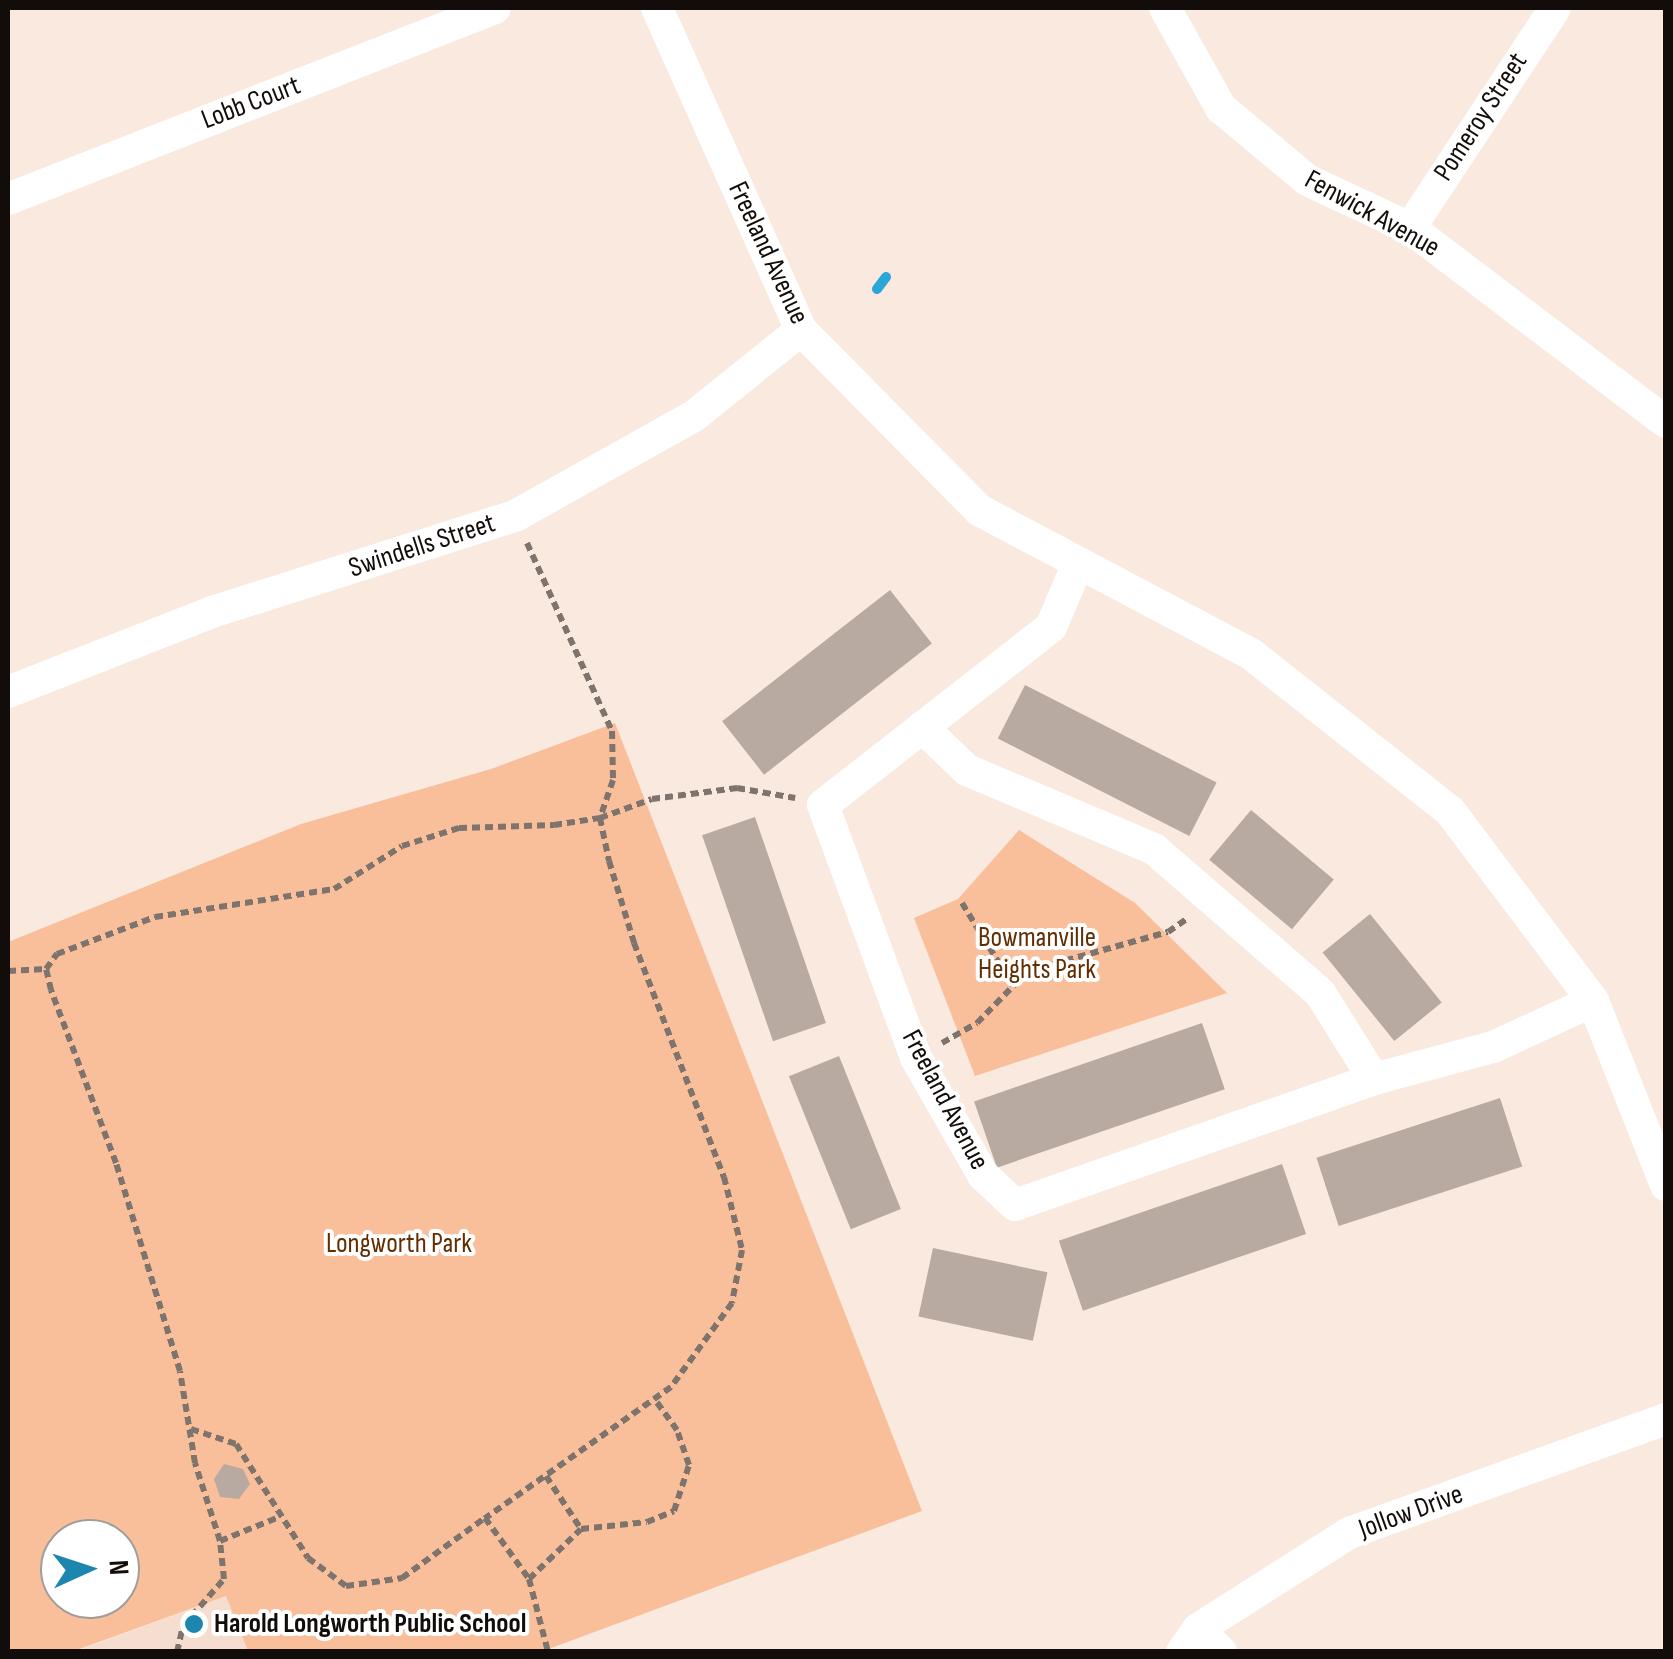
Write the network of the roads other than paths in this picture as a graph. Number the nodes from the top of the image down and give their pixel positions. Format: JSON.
{"nodes":[{"id":1,"x":495,"y":8,"type":"edge"},
{"id":2,"x":656,"y":8,"type":"edge"},
{"id":3,"x":1165,"y":8,"type":"edge"},
{"id":4,"x":1555,"y":8,"type":"edge"},
{"id":5,"x":8,"y":199,"type":"edge"},
{"id":6,"x":1410,"y":228,"type":"junction"},
{"id":7,"x":801,"y":330,"type":"junction"},
{"id":8,"x":1666,"y":422,"type":"edge"},
{"id":9,"x":1077,"y":566,"type":"junction"},
{"id":10,"x":8,"y":692,"type":"edge"},
{"id":11,"x":922,"y":726,"type":"junction"},
{"id":12,"x":1593,"y":1001,"type":"junction"},
{"id":13,"x":1374,"y":1079,"type":"junction"},
{"id":14,"x":1666,"y":1185,"type":"edge"},
{"id":15,"x":1666,"y":1419,"type":"edge"},
{"id":16,"x":1200,"y":1644,"type":"edge"}],
"edges":[{"from":1,"to":5,"type":"street","name":"Lobb Court"},
{"from":2,"to":7,"type":"street","name":"Freeland Avenue"},
{"from":3,"to":6,"type":"street","name":"Fenwick Avenue"},
{"from":4,"to":6,"type":"street","name":"Pomeroy Street"},
{"from":6,"to":8,"type":"street","name":"Fenwick Avenue"},
{"from":7,"to":9,"type":"street","name":"Freeland Avenue"},
{"from":7,"to":10,"type":"street","name":"Swindells Street"},
{"from":9,"to":11,"type":"street"},
{"from":9,"to":12,"type":"street","name":"Freeland Avenue"},
{"from":11,"to":13,"type":"street"},
{"from":11,"to":13,"type":"street","name":"Freeland Avenue"},
{"from":12,"to":13,"type":"street","name":"Freeland Avenue"},
{"from":12,"to":14,"type":"street","name":"Freeland Avenue"},
{"from":15,"to":16,"type":"street","name":"Jollow Drive"}]}
